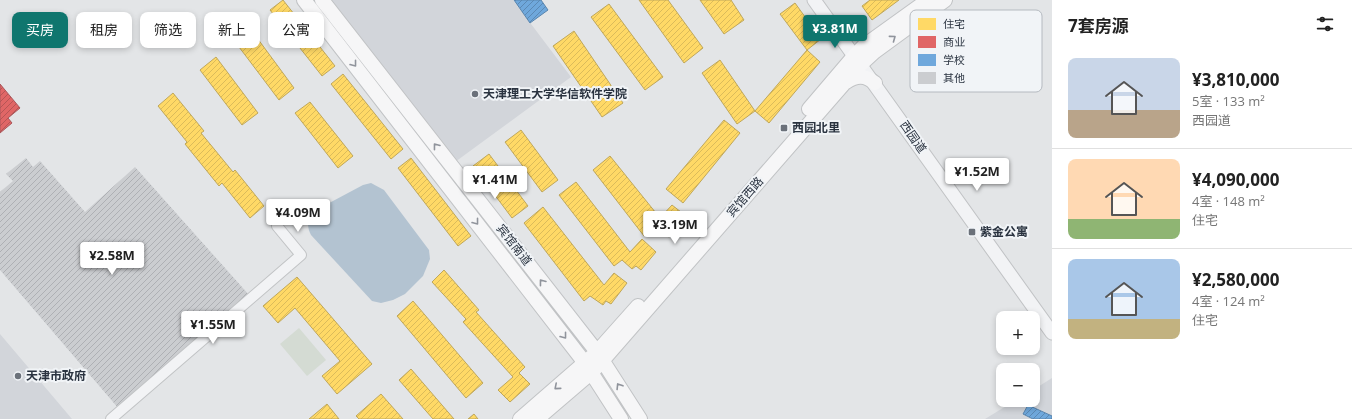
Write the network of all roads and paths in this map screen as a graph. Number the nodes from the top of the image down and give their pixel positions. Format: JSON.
{"nodes":[{"id":1,"x":304,"y":0,"type":"edge"},
{"id":2,"x":322,"y":0,"type":"edge"},
{"id":3,"x":814,"y":0,"type":"edge"},
{"id":4,"x":825,"y":0,"type":"edge"},
{"id":5,"x":928,"y":0,"type":"edge"},
{"id":6,"x":945,"y":0,"type":"edge"},
{"id":7,"x":917,"y":10,"type":"edge"},
{"id":8,"x":931,"y":10,"type":"edge"},
{"id":9,"x":910,"y":16,"type":"edge"},
{"id":10,"x":910,"y":25,"type":"edge"},
{"id":11,"x":861,"y":60,"type":"junction"},
{"id":12,"x":840,"y":80,"type":"junction"},
{"id":13,"x":878,"y":81,"type":"junction"},
{"id":14,"x":277,"y":226,"type":"dead end"},
{"id":15,"x":1051,"y":327,"type":"edge"},
{"id":16,"x":600,"y":356,"type":"junction"},
{"id":17,"x":588,"y":367,"type":"junction"},
{"id":18,"x":112,"y":419,"type":"edge"},
{"id":19,"x":520,"y":419,"type":"edge"},
{"id":20,"x":536,"y":419,"type":"edge"},
{"id":21,"x":621,"y":419,"type":"edge"},
{"id":22,"x":640,"y":419,"type":"edge"}],
"edges":[{"from":1,"to":17,"type":"main road","name":"宾馆南道","one_way":true},
{"from":16,"to":2,"type":"main road","name":"宾馆南道","one_way":true},
{"from":3,"to":11,"type":"street","name":"西园道"},
{"from":4,"to":11,"type":"street","name":"西园道"},
{"from":5,"to":7,"type":"main road","name":"宾馆西路"},
{"from":8,"to":6,"type":"main road","name":"宾馆西路","one_way":true},
{"from":9,"to":11,"type":"main road","name":"宾馆西路"},
{"from":11,"to":10,"type":"main road","name":"宾馆西路","one_way":true},
{"from":11,"to":12,"type":"main road","name":"宾馆西路"},
{"from":11,"to":13,"type":"street","name":"西园道"},
{"from":12,"to":13,"type":"main road"},
{"from":12,"to":16,"type":"main road","name":"宾馆西路"},
{"from":13,"to":15,"type":"street","name":"西园道"},
{"from":14,"to":18,"type":"street"},
{"from":16,"to":17,"type":"main road","name":"宾馆西路"},
{"from":22,"to":16,"type":"main road","name":"宾馆南道","one_way":true},
{"from":17,"to":19,"type":"main road","name":"宾馆西路","one_way":true},
{"from":17,"to":20,"type":"main road","name":"宾馆西路"},
{"from":17,"to":21,"type":"main road","name":"宾馆南道"}]}
